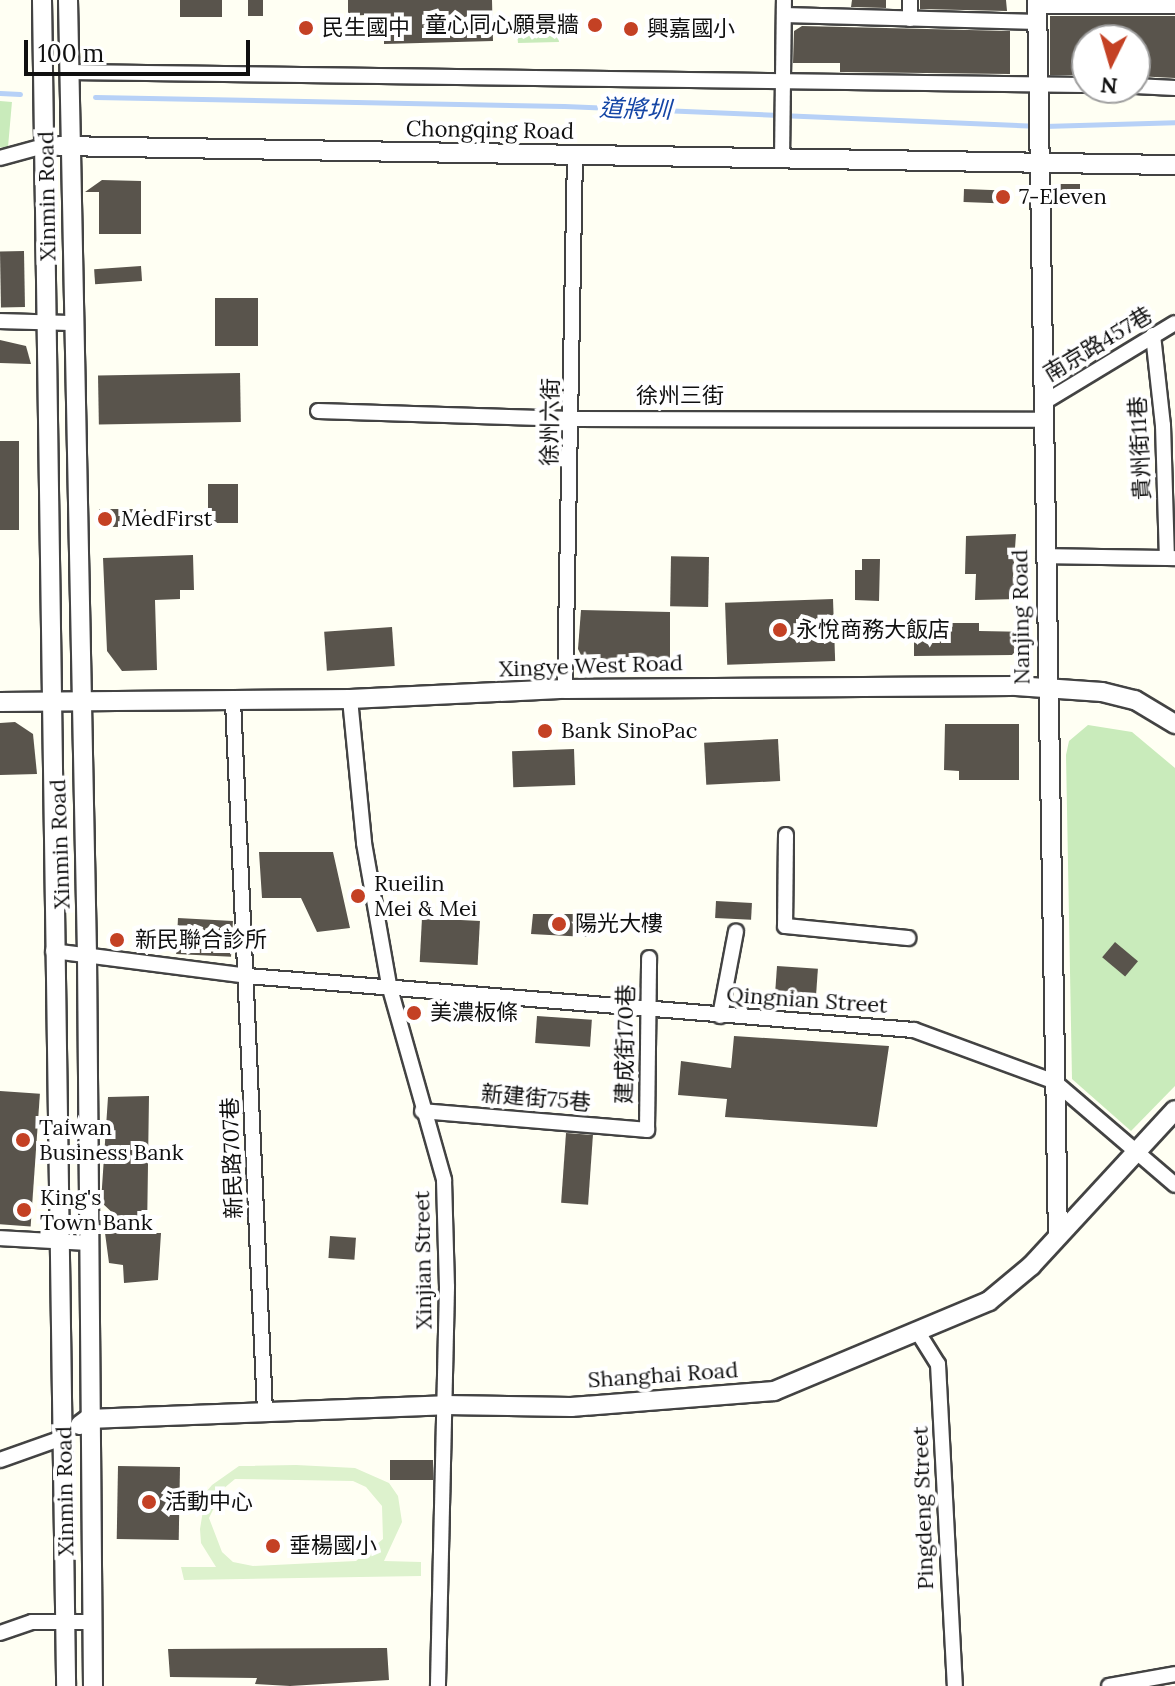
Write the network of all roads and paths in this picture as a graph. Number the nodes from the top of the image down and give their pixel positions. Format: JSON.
{"nodes":[{"id":1,"x":42,"y":0,"type":"edge"},
{"id":2,"x":68,"y":0,"type":"edge"},
{"id":3,"x":910,"y":0,"type":"edge"},
{"id":4,"x":1175,"y":6,"type":"edge"},
{"id":5,"x":784,"y":8,"type":"edge"},
{"id":6,"x":1037,"y":9,"type":"edge"},
{"id":7,"x":910,"y":19,"type":"junction"},
{"id":8,"x":69,"y":72,"type":"junction"},
{"id":9,"x":784,"y":80,"type":"junction"},
{"id":10,"x":1071,"y":87,"type":"edge"},
{"id":11,"x":1151,"y":87,"type":"edge"},
{"id":12,"x":1175,"y":88,"type":"edge"},
{"id":13,"x":1039,"y":90,"type":"junction"},
{"id":14,"x":44,"y":146,"type":"junction"},
{"id":15,"x":71,"y":146,"type":"junction"},
{"id":16,"x":575,"y":156,"type":"junction"},
{"id":17,"x":0,"y":158,"type":"edge"},
{"id":18,"x":782,"y":160,"type":"junction"},
{"id":19,"x":1041,"y":165,"type":"junction"},
{"id":20,"x":1175,"y":165,"type":"edge"},
{"id":21,"x":0,"y":321,"type":"edge"},
{"id":22,"x":47,"y":323,"type":"junction"},
{"id":23,"x":72,"y":323,"type":"junction"},
{"id":24,"x":1175,"y":323,"type":"edge"},
{"id":25,"x":1153,"y":335,"type":"junction"},
{"id":26,"x":318,"y":411,"type":"dead end"},
{"id":27,"x":1043,"y":412,"type":"junction"},
{"id":28,"x":572,"y":419,"type":"junction"},
{"id":29,"x":1169,"y":425,"type":"edge"},
{"id":30,"x":1044,"y":556,"type":"junction"},
{"id":31,"x":1171,"y":558,"type":"edge"},
{"id":32,"x":1045,"y":687,"type":"junction"},
{"id":33,"x":565,"y":689,"type":"junction"},
{"id":34,"x":350,"y":699,"type":"junction"},
{"id":35,"x":233,"y":701,"type":"junction"},
{"id":36,"x":0,"y":702,"type":"edge"},
{"id":37,"x":52,"y":702,"type":"junction"},
{"id":38,"x":81,"y":702,"type":"junction"},
{"id":39,"x":1175,"y":724,"type":"edge"},
{"id":40,"x":786,"y":835,"type":"dead end"},
{"id":41,"x":736,"y":931,"type":"dead end"},
{"id":42,"x":908,"y":938,"type":"dead end"},
{"id":43,"x":53,"y":951,"type":"junction"},
{"id":44,"x":87,"y":955,"type":"junction"},
{"id":45,"x":649,"y":958,"type":"dead end"},
{"id":46,"x":247,"y":976,"type":"junction"},
{"id":47,"x":389,"y":985,"type":"junction"},
{"id":48,"x":646,"y":1011,"type":"junction"},
{"id":49,"x":720,"y":1016,"type":"junction"},
{"id":50,"x":1055,"y":1082,"type":"junction"},
{"id":51,"x":1175,"y":1110,"type":"edge"},
{"id":52,"x":422,"y":1111,"type":"junction"},
{"id":53,"x":647,"y":1130,"type":"joint"},
{"id":54,"x":1136,"y":1150,"type":"junction"},
{"id":55,"x":1175,"y":1185,"type":"edge"},
{"id":56,"x":1058,"y":1234,"type":"junction"},
{"id":57,"x":0,"y":1238,"type":"edge"},
{"id":58,"x":59,"y":1242,"type":"junction"},
{"id":59,"x":90,"y":1243,"type":"junction"},
{"id":60,"x":919,"y":1334,"type":"junction"},
{"id":61,"x":445,"y":1405,"type":"junction"},
{"id":62,"x":265,"y":1412,"type":"junction"},
{"id":63,"x":88,"y":1419,"type":"junction"},
{"id":64,"x":62,"y":1438,"type":"junction"},
{"id":65,"x":0,"y":1460,"type":"edge"},
{"id":66,"x":66,"y":1621,"type":"junction"},
{"id":67,"x":92,"y":1622,"type":"junction"},
{"id":68,"x":0,"y":1633,"type":"edge"},
{"id":69,"x":1175,"y":1674,"type":"edge"},
{"id":70,"x":66,"y":1686,"type":"edge"},
{"id":71,"x":93,"y":1686,"type":"edge"},
{"id":72,"x":438,"y":1686,"type":"edge"},
{"id":73,"x":955,"y":1686,"type":"edge"},
{"id":74,"x":1109,"y":1686,"type":"edge"}],
"edges":[{"from":1,"to":14,"type":"street","name":"Xinmin Road"},
{"from":2,"to":8,"type":"street","name":"Xinmin Road"},
{"from":3,"to":7,"type":"street"},
{"from":4,"to":6,"type":"street"},
{"from":5,"to":7,"type":"street"},
{"from":5,"to":9,"type":"street"},
{"from":6,"to":7,"type":"street"},
{"from":6,"to":13,"type":"street","name":"Nanjing Road"},
{"from":8,"to":9,"type":"street"},
{"from":8,"to":15,"type":"street","name":"Xinmin Road"},
{"from":9,"to":13,"type":"street"},
{"from":9,"to":18,"type":"street"},
{"from":10,"to":13,"type":"street"},
{"from":11,"to":12,"type":"street"},
{"from":13,"to":19,"type":"street","name":"Nanjing Road"},
{"from":14,"to":15,"type":"street","name":"Chongqing Road"},
{"from":14,"to":17,"type":"street"},
{"from":14,"to":22,"type":"street","name":"Xinmin Road"},
{"from":15,"to":16,"type":"street","name":"Chongqing Road"},
{"from":15,"to":23,"type":"street","name":"Xinmin Road"},
{"from":16,"to":18,"type":"street","name":"Chongqing Road"},
{"from":16,"to":28,"type":"street","name":"徐州六街"},
{"from":18,"to":19,"type":"street","name":"Chongqing Road"},
{"from":19,"to":20,"type":"street","name":"Chongqing Road"},
{"from":19,"to":27,"type":"street","name":"Nanjing Road"},
{"from":21,"to":22,"type":"street"},
{"from":22,"to":23,"type":"street"},
{"from":22,"to":37,"type":"street","name":"Xinmin Road"},
{"from":23,"to":38,"type":"street","name":"Xinmin Road"},
{"from":24,"to":25,"type":"street","name":"南京路457巷"},
{"from":25,"to":27,"type":"street","name":"南京路457巷"},
{"from":25,"to":29,"type":"street","name":"貴州街11巷"},
{"from":26,"to":28,"type":"street","name":"徐州三街"},
{"from":27,"to":28,"type":"street","name":"徐州三街"},
{"from":27,"to":30,"type":"street","name":"Nanjing Road"},
{"from":28,"to":33,"type":"street","name":"徐州六街"},
{"from":29,"to":31,"type":"street","name":"貴州街11巷"},
{"from":30,"to":31,"type":"street"},
{"from":30,"to":32,"type":"street","name":"Nanjing Road"},
{"from":32,"to":33,"type":"street","name":"Xingye West Road"},
{"from":32,"to":39,"type":"street","name":"Xingye West Road"},
{"from":32,"to":50,"type":"street","name":"Nanjing Road"},
{"from":33,"to":34,"type":"street","name":"Xingye West Road"},
{"from":34,"to":35,"type":"street","name":"Xingye West Road"},
{"from":34,"to":47,"type":"street","name":"Xinjian Street"},
{"from":35,"to":38,"type":"street","name":"Xingye West Road"},
{"from":35,"to":46,"type":"street","name":"新民路707巷"},
{"from":36,"to":37,"type":"street","name":"Xingye West Road"},
{"from":37,"to":38,"type":"street","name":"Xingye West Road"},
{"from":37,"to":43,"type":"street","name":"Xinmin Road"},
{"from":38,"to":44,"type":"street","name":"Xinmin Road"},
{"from":40,"to":42,"type":"street"},
{"from":41,"to":49,"type":"street"},
{"from":43,"to":44,"type":"street"},
{"from":43,"to":58,"type":"street","name":"Xinmin Road"},
{"from":44,"to":46,"type":"street"},
{"from":44,"to":59,"type":"street","name":"Xinmin Road"},
{"from":45,"to":48,"type":"street","name":"建成街170巷"},
{"from":46,"to":47,"type":"street"},
{"from":46,"to":62,"type":"street","name":"新民路707巷"},
{"from":47,"to":48,"type":"street","name":"Qingnian Street"},
{"from":47,"to":52,"type":"street","name":"Xinjian Street"},
{"from":48,"to":49,"type":"street","name":"Qingnian Street"},
{"from":48,"to":53,"type":"street","name":"建成街170巷"},
{"from":49,"to":50,"type":"street","name":"Qingnian Street"},
{"from":50,"to":54,"type":"street","name":"Qingnian Street"},
{"from":50,"to":56,"type":"street","name":"Nanjing Road"},
{"from":51,"to":54,"type":"street","name":"Shanghai Road"},
{"from":52,"to":53,"type":"street","name":"新建街75巷"},
{"from":52,"to":61,"type":"street","name":"Xinjian Street"},
{"from":54,"to":55,"type":"street","name":"Qingnian Street"},
{"from":54,"to":56,"type":"street","name":"Shanghai Road"},
{"from":56,"to":60,"type":"street","name":"Shanghai Road"},
{"from":57,"to":58,"type":"street"},
{"from":58,"to":59,"type":"street"},
{"from":58,"to":64,"type":"street","name":"Xinmin Road"},
{"from":59,"to":63,"type":"street","name":"Xinmin Road"},
{"from":60,"to":61,"type":"street","name":"Shanghai Road"},
{"from":60,"to":73,"type":"street","name":"Pingdeng Street"},
{"from":61,"to":62,"type":"street","name":"Shanghai Road"},
{"from":61,"to":72,"type":"street","name":"Xinjian Street"},
{"from":62,"to":63,"type":"street","name":"Shanghai Road"},
{"from":63,"to":64,"type":"street"},
{"from":63,"to":67,"type":"street","name":"Xinmin Road"},
{"from":64,"to":65,"type":"street"},
{"from":64,"to":66,"type":"street","name":"Xinmin Road"},
{"from":66,"to":67,"type":"street"},
{"from":66,"to":68,"type":"street"},
{"from":66,"to":70,"type":"street","name":"Xinmin Road"},
{"from":67,"to":71,"type":"street","name":"Xinmin Road"},
{"from":69,"to":74,"type":"street"}]}
